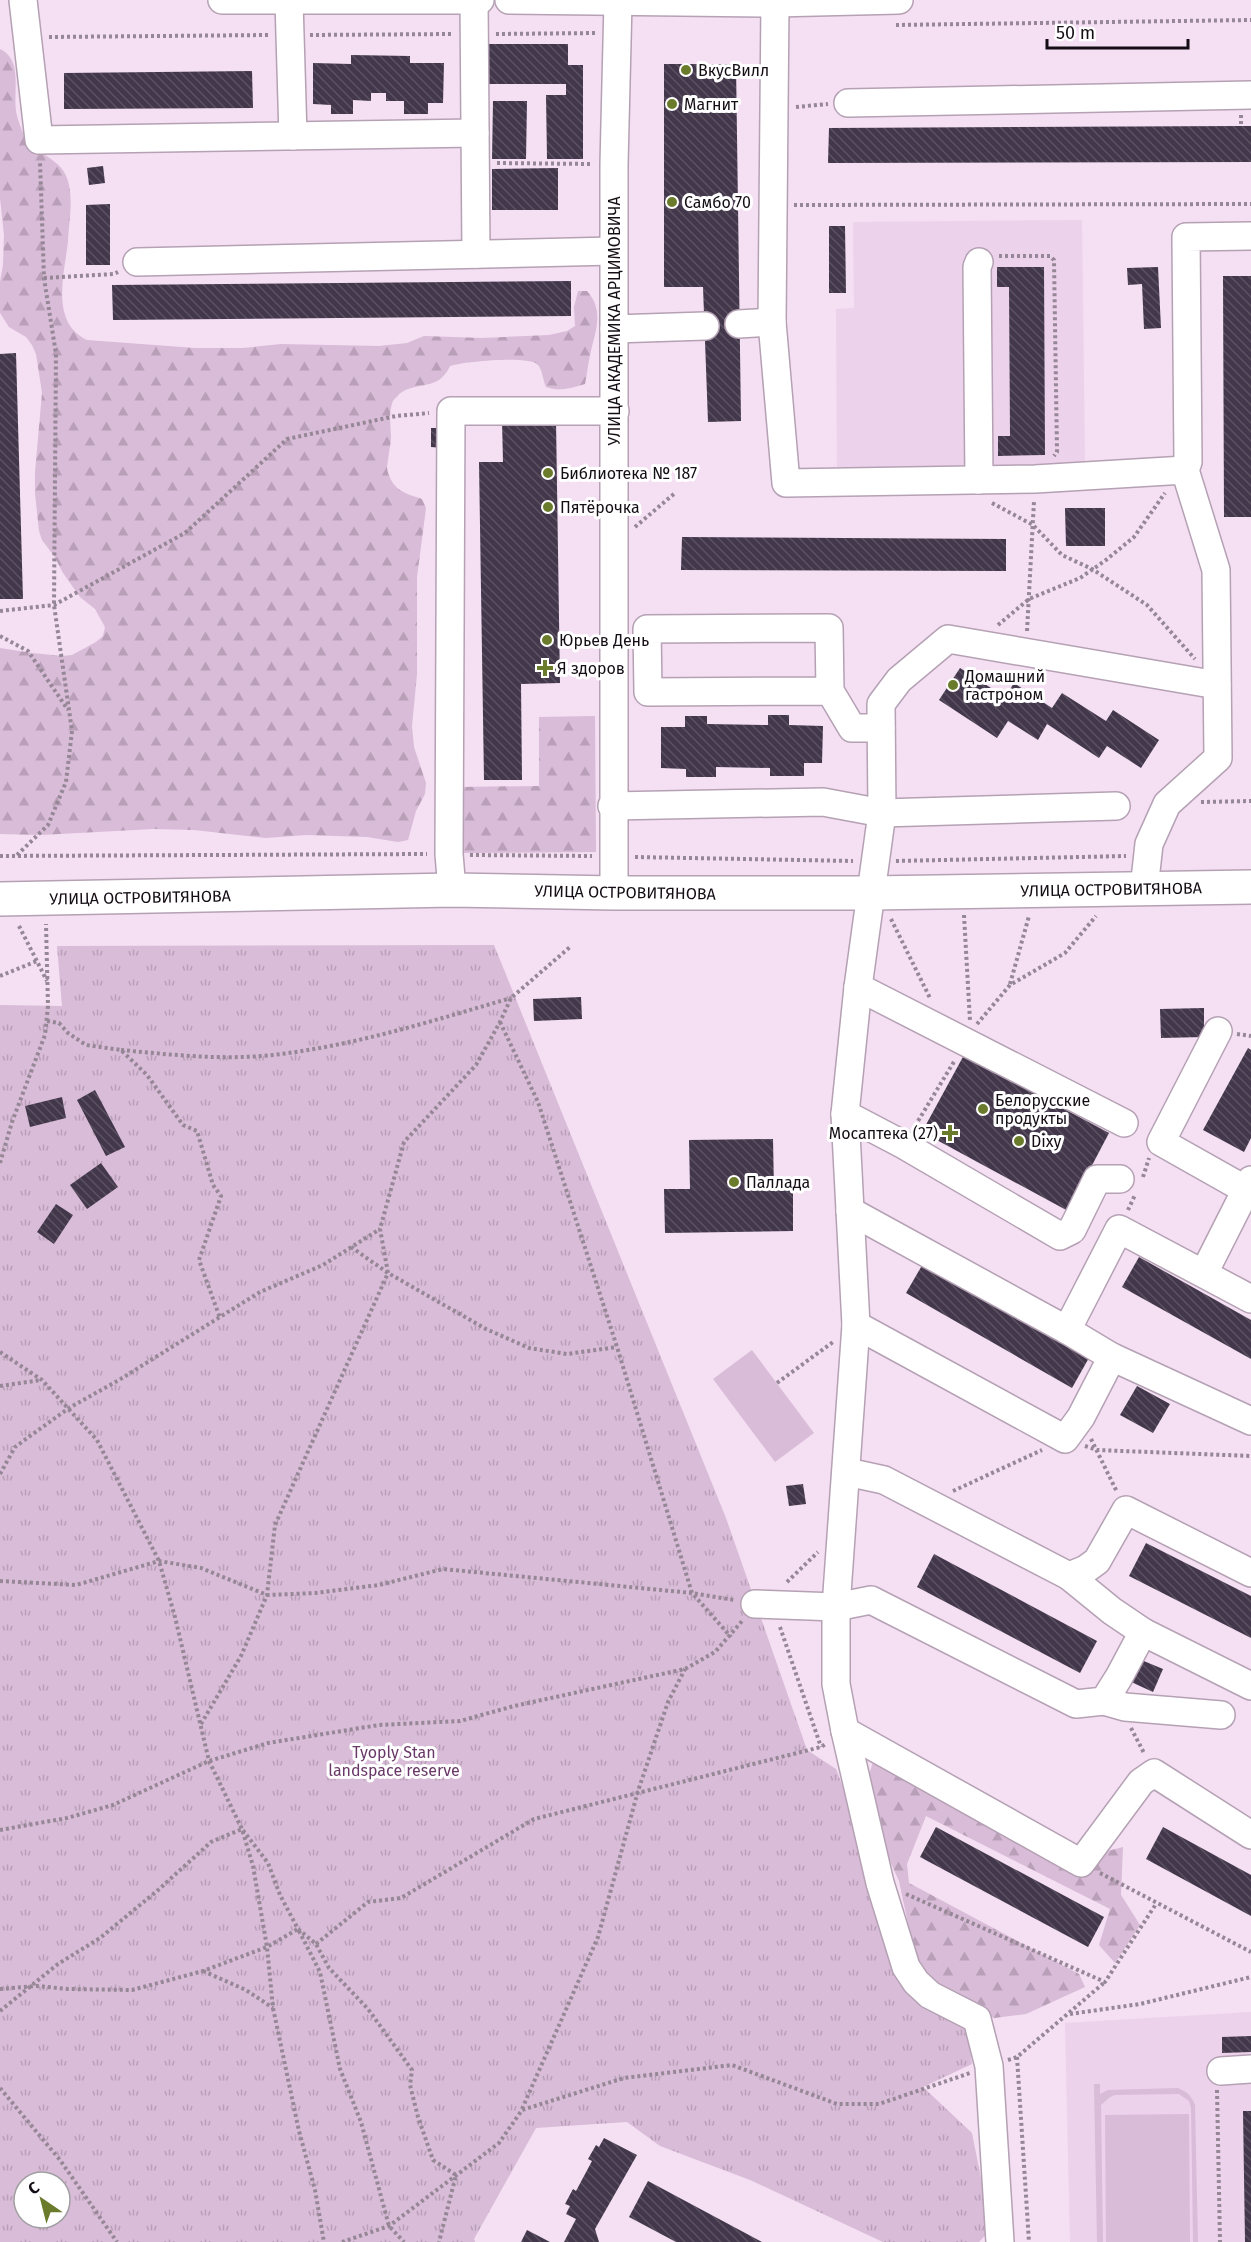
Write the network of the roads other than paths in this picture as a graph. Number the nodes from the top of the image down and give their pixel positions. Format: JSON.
{"nodes":[{"id":1,"x":23,"y":0,"type":"edge"},
{"id":2,"x":222,"y":0,"type":"edge"},
{"id":3,"x":474,"y":0,"type":"edge"},
{"id":4,"x":480,"y":0,"type":"edge"},
{"id":5,"x":509,"y":0,"type":"edge"},
{"id":6,"x":880,"y":0,"type":"edge"},
{"id":7,"x":289,"y":1,"type":"edge"},
{"id":8,"x":618,"y":2,"type":"junction"},
{"id":9,"x":775,"y":3,"type":"junction"},
{"id":10,"x":896,"y":12,"type":"edge"},
{"id":11,"x":1251,"y":95,"type":"edge"},
{"id":12,"x":848,"y":103,"type":"road end"},
{"id":13,"x":475,"y":133,"type":"junction"},
{"id":14,"x":293,"y":136,"type":"junction"},
{"id":15,"x":1251,"y":236,"type":"edge"},
{"id":16,"x":613,"y":251,"type":"junction"},
{"id":17,"x":476,"y":254,"type":"junction"},
{"id":18,"x":979,"y":262,"type":"road end"},
{"id":19,"x":125,"y":268,"type":"road end"},
{"id":20,"x":772,"y":321,"type":"junction"},
{"id":21,"x":739,"y":324,"type":"dead end"},
{"id":22,"x":705,"y":326,"type":"dead end"},
{"id":23,"x":614,"y":329,"type":"junction"},
{"id":24,"x":615,"y":411,"type":"junction"},
{"id":25,"x":1185,"y":470,"type":"junction"},
{"id":26,"x":983,"y":490,"type":"junction"},
{"id":27,"x":1217,"y":685,"type":"junction"},
{"id":28,"x":830,"y":691,"type":"junction"},
{"id":29,"x":881,"y":728,"type":"junction"},
{"id":30,"x":612,"y":806,"type":"junction"},
{"id":31,"x":1116,"y":806,"type":"dead end"},
{"id":32,"x":882,"y":813,"type":"junction"},
{"id":33,"x":1251,"y":887,"type":"edge"},
{"id":34,"x":1144,"y":889,"type":"junction"},
{"id":35,"x":452,"y":890,"type":"junction"},
{"id":36,"x":614,"y":893,"type":"junction"},
{"id":37,"x":0,"y":899,"type":"edge"},
{"id":38,"x":880,"y":905,"type":"junction"},
{"id":39,"x":858,"y":987,"type":"junction"},
{"id":40,"x":1218,"y":1031,"type":"dead end"},
{"id":41,"x":845,"y":1114,"type":"junction"},
{"id":42,"x":1124,"y":1124,"type":"dead end"},
{"id":43,"x":1120,"y":1179,"type":"dead end"},
{"id":44,"x":1248,"y":1185,"type":"edge"},
{"id":45,"x":850,"y":1210,"type":"junction"},
{"id":46,"x":1204,"y":1273,"type":"junction"},
{"id":47,"x":1251,"y":1299,"type":"edge"},
{"id":48,"x":856,"y":1325,"type":"junction"},
{"id":49,"x":1067,"y":1330,"type":"junction"},
{"id":50,"x":1112,"y":1357,"type":"junction"},
{"id":51,"x":1251,"y":1421,"type":"edge"},
{"id":52,"x":847,"y":1472,"type":"junction"},
{"id":53,"x":1251,"y":1573,"type":"edge"},
{"id":54,"x":1070,"y":1576,"type":"junction"},
{"id":55,"x":763,"y":1603,"type":"road end"},
{"id":56,"x":836,"y":1607,"type":"junction"},
{"id":57,"x":1143,"y":1632,"type":"junction"},
{"id":58,"x":1251,"y":1686,"type":"edge"},
{"id":59,"x":1114,"y":1704,"type":"junction"},
{"id":60,"x":1221,"y":1715,"type":"dead end"},
{"id":61,"x":845,"y":1731,"type":"junction"},
{"id":62,"x":1251,"y":1835,"type":"edge"},
{"id":63,"x":1251,"y":2069,"type":"edge"},
{"id":64,"x":1221,"y":2071,"type":"road end"},
{"id":65,"x":1000,"y":2242,"type":"edge"}],
"edges":[{"from":1,"to":14,"type":"street"},
{"from":2,"to":7,"type":"street"},
{"from":3,"to":4,"type":"street"},
{"from":3,"to":7,"type":"street"},
{"from":3,"to":13,"type":"street"},
{"from":5,"to":8,"type":"street"},
{"from":6,"to":9,"type":"street"},
{"from":6,"to":10,"type":"street"},
{"from":7,"to":14,"type":"street"},
{"from":8,"to":9,"type":"street"},
{"from":8,"to":16,"type":"street","name":"УЛИЦА АКАДЕМИКА АРЦИМОВИЧА"},
{"from":9,"to":20,"type":"street"},
{"from":11,"to":12,"type":"street"},
{"from":13,"to":14,"type":"street"},
{"from":13,"to":17,"type":"street"},
{"from":15,"to":25,"type":"street"},
{"from":16,"to":17,"type":"street"},
{"from":16,"to":23,"type":"street","name":"УЛИЦА АКАДЕМИКА АРЦИМОВИЧА"},
{"from":17,"to":19,"type":"street"},
{"from":18,"to":26,"type":"street"},
{"from":20,"to":21,"type":"street"},
{"from":20,"to":26,"type":"street"},
{"from":22,"to":23,"type":"street"},
{"from":23,"to":24,"type":"street","name":"УЛИЦА АКАДЕМИКА АРЦИМОВИЧА"},
{"from":24,"to":30,"type":"street","name":"УЛИЦА АКАДЕМИКА АРЦИМОВИЧА"},
{"from":24,"to":35,"type":"street"},
{"from":25,"to":26,"type":"street"},
{"from":25,"to":27,"type":"street"},
{"from":27,"to":29,"type":"street"},
{"from":27,"to":34,"type":"street"},
{"from":28,"to":28,"type":"street"},
{"from":28,"to":29,"type":"street"},
{"from":29,"to":32,"type":"street"},
{"from":30,"to":32,"type":"street"},
{"from":30,"to":36,"type":"street","name":"УЛИЦА АКАДЕМИКА АРЦИМОВИЧА"},
{"from":31,"to":32,"type":"street"},
{"from":32,"to":38,"type":"street"},
{"from":33,"to":34,"type":"main road","name":"УЛИЦА ОСТРОВИТЯНОВА"},
{"from":34,"to":38,"type":"main road","name":"УЛИЦА ОСТРОВИТЯНОВА"},
{"from":35,"to":36,"type":"main road","name":"УЛИЦА ОСТРОВИТЯНОВА"},
{"from":35,"to":37,"type":"main road","name":"УЛИЦА ОСТРОВИТЯНОВА"},
{"from":36,"to":38,"type":"main road","name":"УЛИЦА ОСТРОВИТЯНОВА"},
{"from":38,"to":39,"type":"street"},
{"from":39,"to":41,"type":"street"},
{"from":39,"to":42,"type":"street"},
{"from":40,"to":44,"type":"street"},
{"from":41,"to":43,"type":"street"},
{"from":41,"to":45,"type":"street"},
{"from":44,"to":46,"type":"street"},
{"from":45,"to":48,"type":"street"},
{"from":45,"to":49,"type":"street"},
{"from":46,"to":47,"type":"street"},
{"from":46,"to":49,"type":"street"},
{"from":48,"to":50,"type":"street"},
{"from":48,"to":52,"type":"street"},
{"from":49,"to":50,"type":"street"},
{"from":50,"to":51,"type":"street"},
{"from":52,"to":54,"type":"street"},
{"from":52,"to":56,"type":"street"},
{"from":53,"to":54,"type":"street"},
{"from":54,"to":57,"type":"street"},
{"from":55,"to":56,"type":"street"},
{"from":56,"to":59,"type":"street"},
{"from":56,"to":61,"type":"street"},
{"from":57,"to":58,"type":"street"},
{"from":57,"to":59,"type":"street"},
{"from":59,"to":60,"type":"street"},
{"from":61,"to":62,"type":"street"},
{"from":61,"to":65,"type":"street"},
{"from":63,"to":64,"type":"street"}]}
